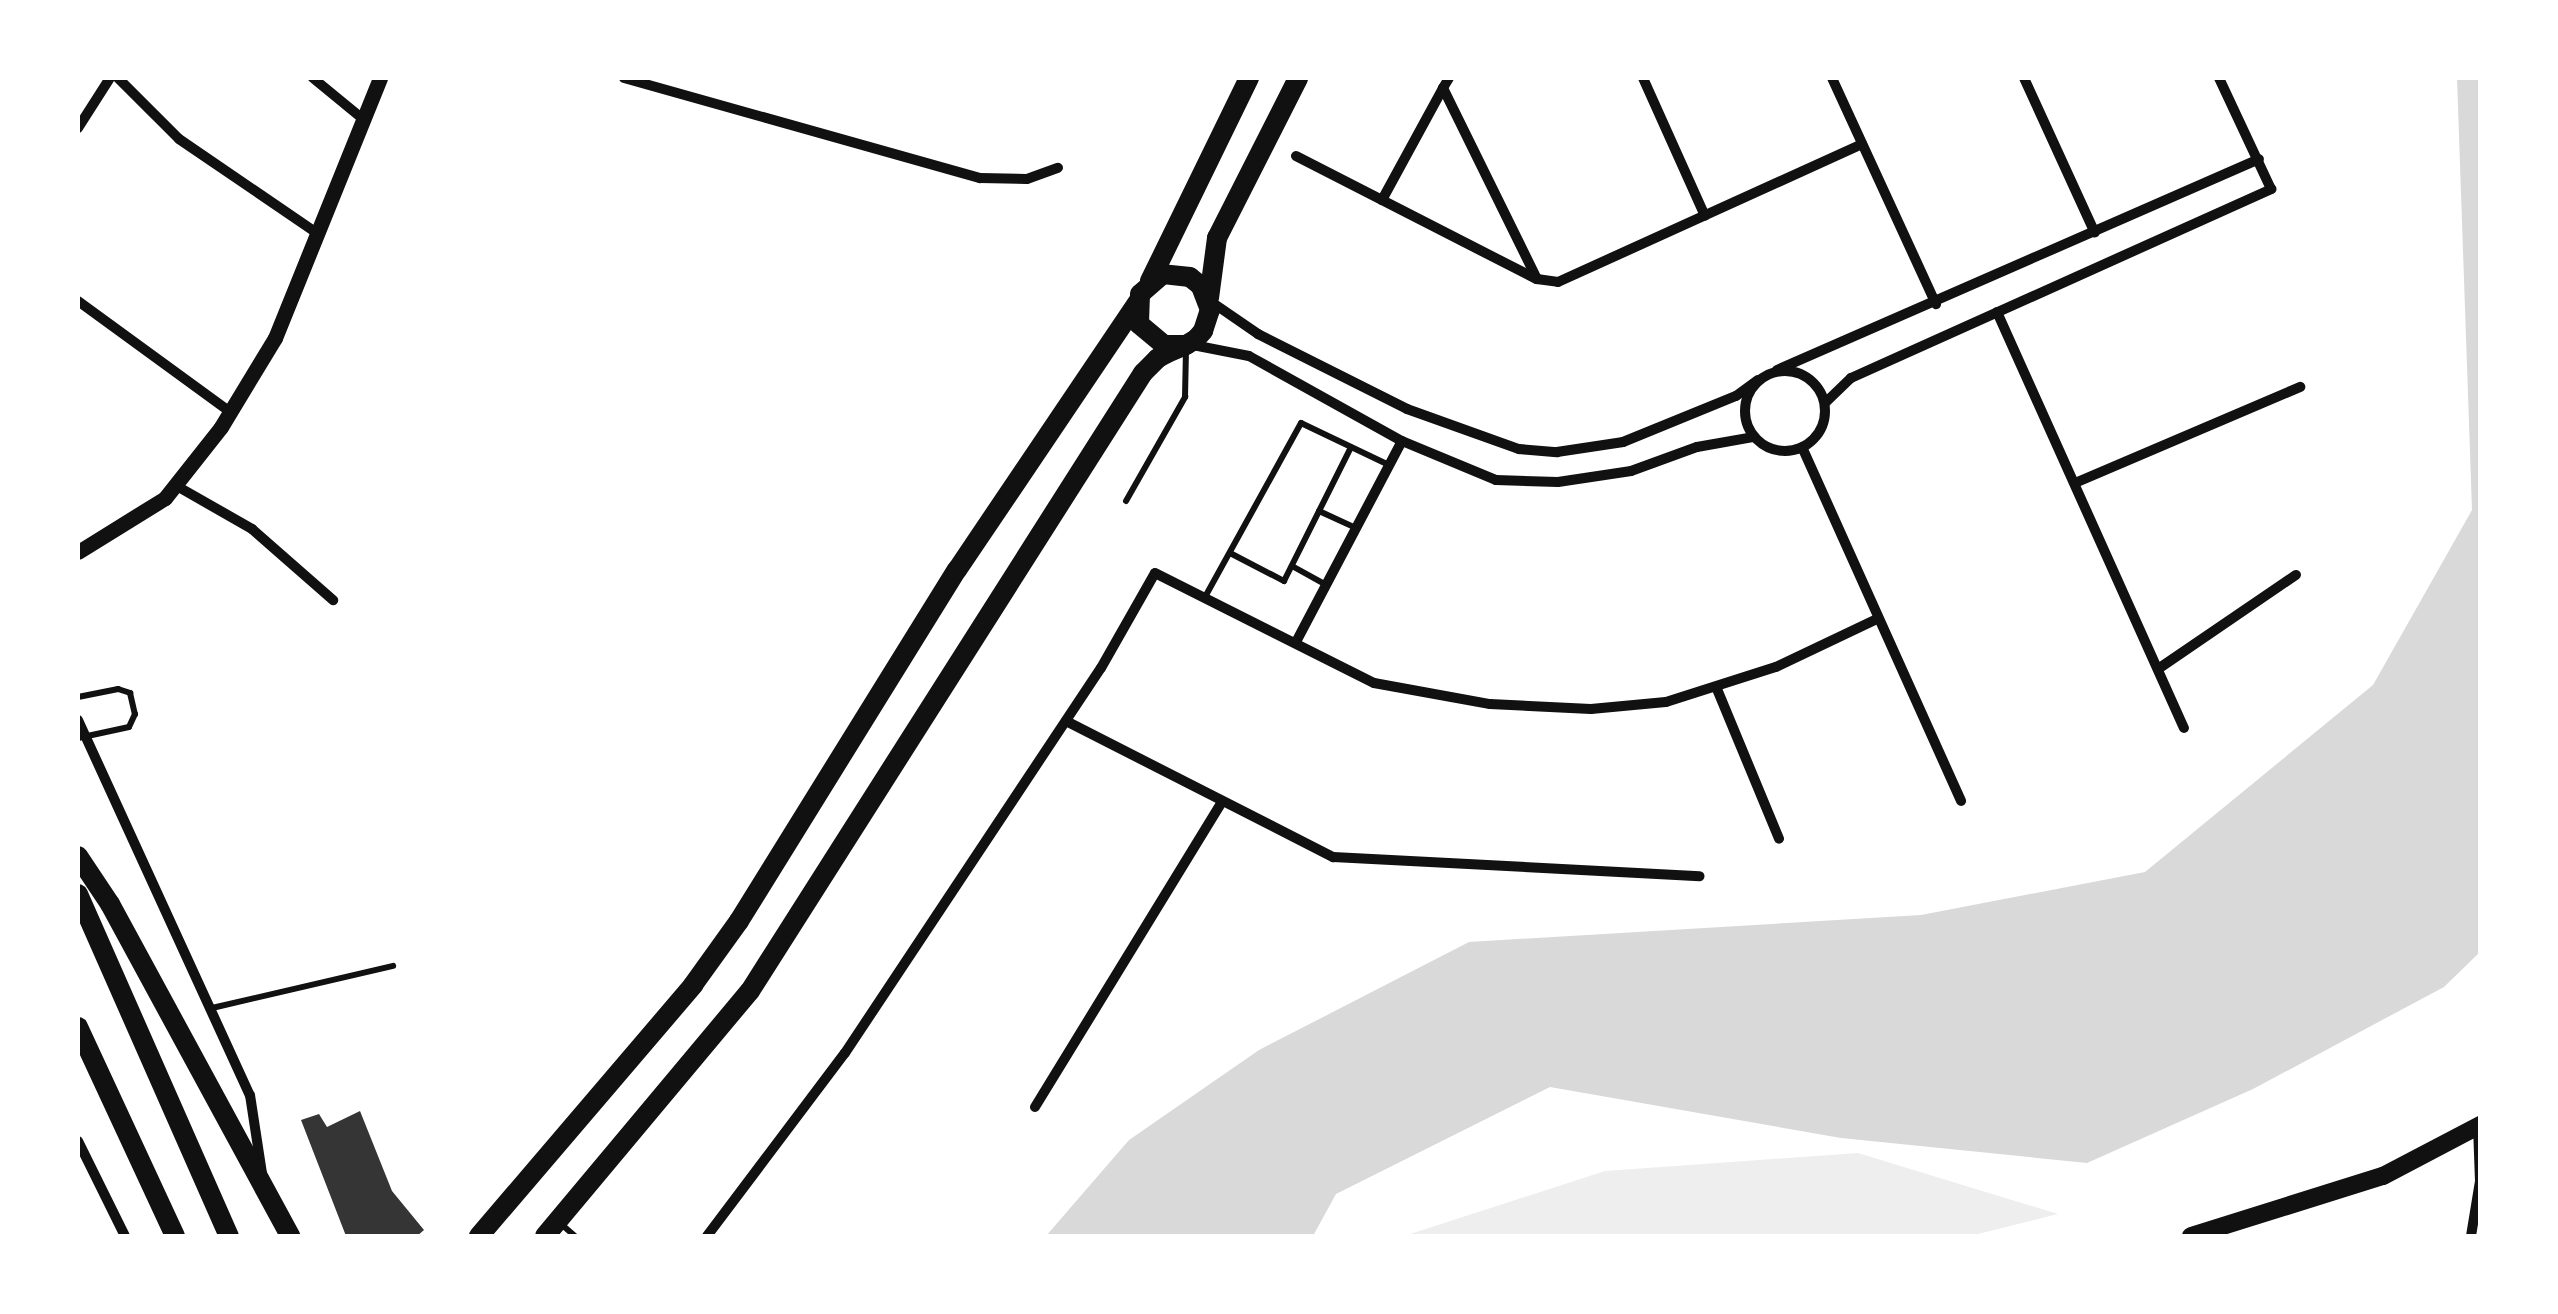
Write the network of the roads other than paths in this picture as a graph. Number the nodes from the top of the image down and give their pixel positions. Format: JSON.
{"nodes":[{"id":1,"x":110,"y":78,"type":"edge"},
{"id":2,"x":118,"y":78,"type":"edge"},
{"id":3,"x":313,"y":78,"type":"edge"},
{"id":4,"x":380,"y":78,"type":"edge"},
{"id":5,"x":627,"y":78,"type":"edge"},
{"id":6,"x":1250,"y":78,"type":"edge"},
{"id":7,"x":1298,"y":78,"type":"edge"},
{"id":8,"x":1643,"y":78,"type":"edge"},
{"id":9,"x":1832,"y":78,"type":"edge"},
{"id":10,"x":2024,"y":78,"type":"edge"},
{"id":11,"x":2219,"y":78,"type":"edge"},
{"id":12,"x":1446,"y":83,"type":"edge"},
{"id":13,"x":363,"y":119,"type":"junction"},
{"id":14,"x":78,"y":128,"type":"edge"},
{"id":15,"x":1862,"y":144,"type":"junction"},
{"id":16,"x":1296,"y":156,"type":"dead end"},
{"id":17,"x":2259,"y":160,"type":"junction"},
{"id":18,"x":1058,"y":168,"type":"dead end"},
{"id":19,"x":1382,"y":200,"type":"junction"},
{"id":20,"x":1704,"y":216,"type":"junction"},
{"id":21,"x":317,"y":233,"type":"junction"},
{"id":22,"x":2095,"y":233,"type":"junction"},
{"id":23,"x":1537,"y":279,"type":"junction"},
{"id":24,"x":1150,"y":281,"type":"junction"},
{"id":25,"x":1209,"y":298,"type":"junction"},
{"id":26,"x":78,"y":302,"type":"edge"},
{"id":27,"x":1138,"y":302,"type":"junction"},
{"id":28,"x":1936,"y":304,"type":"junction"},
{"id":29,"x":1997,"y":312,"type":"junction"},
{"id":30,"x":1186,"y":345,"type":"junction"},
{"id":31,"x":1777,"y":370,"type":"junction"},
{"id":32,"x":1758,"y":380,"type":"junction"},
{"id":33,"x":2300,"y":387,"type":"dead end"},
{"id":34,"x":1825,"y":403,"type":"junction"},
{"id":35,"x":230,"y":412,"type":"junction"},
{"id":36,"x":1754,"y":437,"type":"junction"},
{"id":37,"x":1402,"y":440,"type":"junction"},
{"id":38,"x":1802,"y":446,"type":"junction"},
{"id":39,"x":1350,"y":449,"type":"junction"},
{"id":40,"x":1389,"y":465,"type":"junction"},
{"id":41,"x":2075,"y":483,"type":"junction"},
{"id":42,"x":175,"y":485,"type":"junction"},
{"id":43,"x":1126,"y":501,"type":"dead end"},
{"id":44,"x":1320,"y":511,"type":"junction"},
{"id":45,"x":1356,"y":528,"type":"junction"},
{"id":46,"x":78,"y":552,"type":"edge"},
{"id":47,"x":1230,"y":553,"type":"junction"},
{"id":48,"x":1292,"y":566,"type":"junction"},
{"id":49,"x":2296,"y":575,"type":"dead end"},
{"id":50,"x":1326,"y":585,"type":"junction"},
{"id":51,"x":1205,"y":596,"type":"junction"},
{"id":52,"x":333,"y":600,"type":"dead end"},
{"id":53,"x":1876,"y":620,"type":"junction"},
{"id":54,"x":1296,"y":642,"type":"junction"},
{"id":55,"x":2158,"y":669,"type":"junction"},
{"id":56,"x":1717,"y":689,"type":"junction"},
{"id":57,"x":78,"y":697,"type":"edge"},
{"id":58,"x":78,"y":720,"type":"edge"},
{"id":59,"x":1066,"y":721,"type":"junction"},
{"id":60,"x":2184,"y":728,"type":"dead end"},
{"id":61,"x":81,"y":737,"type":"edge"},
{"id":62,"x":1961,"y":802,"type":"dead end"},
{"id":63,"x":1220,"y":805,"type":"junction"},
{"id":64,"x":1780,"y":839,"type":"dead end"},
{"id":65,"x":78,"y":856,"type":"edge"},
{"id":66,"x":1700,"y":876,"type":"dead end"},
{"id":67,"x":78,"y":894,"type":"edge"},
{"id":68,"x":393,"y":966,"type":"dead end"},
{"id":69,"x":212,"y":1008,"type":"junction"},
{"id":70,"x":78,"y":1027,"type":"edge"},
{"id":71,"x":1035,"y":1107,"type":"dead end"},
{"id":72,"x":2479,"y":1126,"type":"edge"},
{"id":73,"x":78,"y":1142,"type":"edge"},
{"id":74,"x":264,"y":1189,"type":"junction"},
{"id":75,"x":551,"y":1229,"type":"edge"},
{"id":76,"x":2225,"y":1232,"type":"edge"},
{"id":77,"x":2472,"y":1234,"type":"edge"},
{"id":78,"x":125,"y":1236,"type":"edge"},
{"id":79,"x":175,"y":1236,"type":"edge"},
{"id":80,"x":229,"y":1236,"type":"edge"},
{"id":81,"x":290,"y":1236,"type":"edge"},
{"id":82,"x":479,"y":1236,"type":"edge"},
{"id":83,"x":576,"y":1236,"type":"edge"},
{"id":84,"x":707,"y":1236,"type":"edge"},
{"id":85,"x":2191,"y":1236,"type":"edge"}],
"edges":[{"from":1,"to":14,"type":"street"},
{"from":2,"to":21,"type":"street"},
{"from":3,"to":13,"type":"street"},
{"from":4,"to":13,"type":"street"},
{"from":5,"to":18,"type":"street"},
{"from":6,"to":24,"type":"main road"},
{"from":7,"to":25,"type":"main road"},
{"from":8,"to":20,"type":"street"},
{"from":9,"to":15,"type":"street"},
{"from":10,"to":22,"type":"street"},
{"from":11,"to":17,"type":"street"},
{"from":12,"to":19,"type":"street"},
{"from":12,"to":23,"type":"street"},
{"from":13,"to":21,"type":"street"},
{"from":15,"to":20,"type":"street"},
{"from":15,"to":28,"type":"street"},
{"from":16,"to":19,"type":"street"},
{"from":17,"to":22,"type":"street"},
{"from":17,"to":29,"type":"street"},
{"from":19,"to":23,"type":"street"},
{"from":20,"to":23,"type":"street"},
{"from":21,"to":35,"type":"street"},
{"from":22,"to":28,"type":"street"},
{"from":24,"to":25,"type":"main road"},
{"from":24,"to":27,"type":"main road"},
{"from":25,"to":30,"type":"main road"},
{"from":25,"to":32,"type":"street"},
{"from":26,"to":35,"type":"street"},
{"from":27,"to":30,"type":"main road"},
{"from":27,"to":82,"type":"main road"},
{"from":28,"to":31,"type":"street"},
{"from":29,"to":34,"type":"street"},
{"from":29,"to":41,"type":"street"},
{"from":30,"to":37,"type":"street"},
{"from":30,"to":43,"type":"lane"},
{"from":30,"to":75,"type":"main road"},
{"from":31,"to":32,"type":"street"},
{"from":31,"to":34,"type":"street"},
{"from":32,"to":36,"type":"street"},
{"from":33,"to":41,"type":"street"},
{"from":34,"to":38,"type":"street"},
{"from":35,"to":42,"type":"street"},
{"from":36,"to":37,"type":"street"},
{"from":36,"to":38,"type":"street"},
{"from":37,"to":40,"type":"street"},
{"from":38,"to":53,"type":"street"},
{"from":39,"to":40,"type":"lane"},
{"from":39,"to":44,"type":"lane"},
{"from":39,"to":47,"type":"lane"},
{"from":40,"to":45,"type":"street"},
{"from":41,"to":55,"type":"street"},
{"from":42,"to":46,"type":"street"},
{"from":42,"to":52,"type":"street"},
{"from":44,"to":45,"type":"lane"},
{"from":44,"to":48,"type":"lane"},
{"from":45,"to":50,"type":"street"},
{"from":47,"to":48,"type":"lane"},
{"from":47,"to":51,"type":"lane"},
{"from":48,"to":50,"type":"lane"},
{"from":49,"to":55,"type":"street"},
{"from":50,"to":54,"type":"street"},
{"from":51,"to":54,"type":"street"},
{"from":51,"to":59,"type":"street"},
{"from":53,"to":56,"type":"street"},
{"from":53,"to":62,"type":"street"},
{"from":54,"to":56,"type":"street"},
{"from":55,"to":60,"type":"street"},
{"from":56,"to":64,"type":"street"},
{"from":57,"to":61,"type":"lane"},
{"from":58,"to":61,"type":"street"},
{"from":59,"to":63,"type":"street"},
{"from":59,"to":84,"type":"street"},
{"from":61,"to":69,"type":"street"},
{"from":63,"to":66,"type":"street"},
{"from":63,"to":71,"type":"street"},
{"from":65,"to":74,"type":"main road"},
{"from":67,"to":80,"type":"main road"},
{"from":68,"to":69,"type":"lane"},
{"from":69,"to":74,"type":"street"},
{"from":70,"to":79,"type":"main road"},
{"from":72,"to":76,"type":"main road"},
{"from":72,"to":77,"type":"street"},
{"from":73,"to":78,"type":"street"},
{"from":74,"to":81,"type":"main road"},
{"from":75,"to":83,"type":"lane"},
{"from":76,"to":85,"type":"main road"}]}
